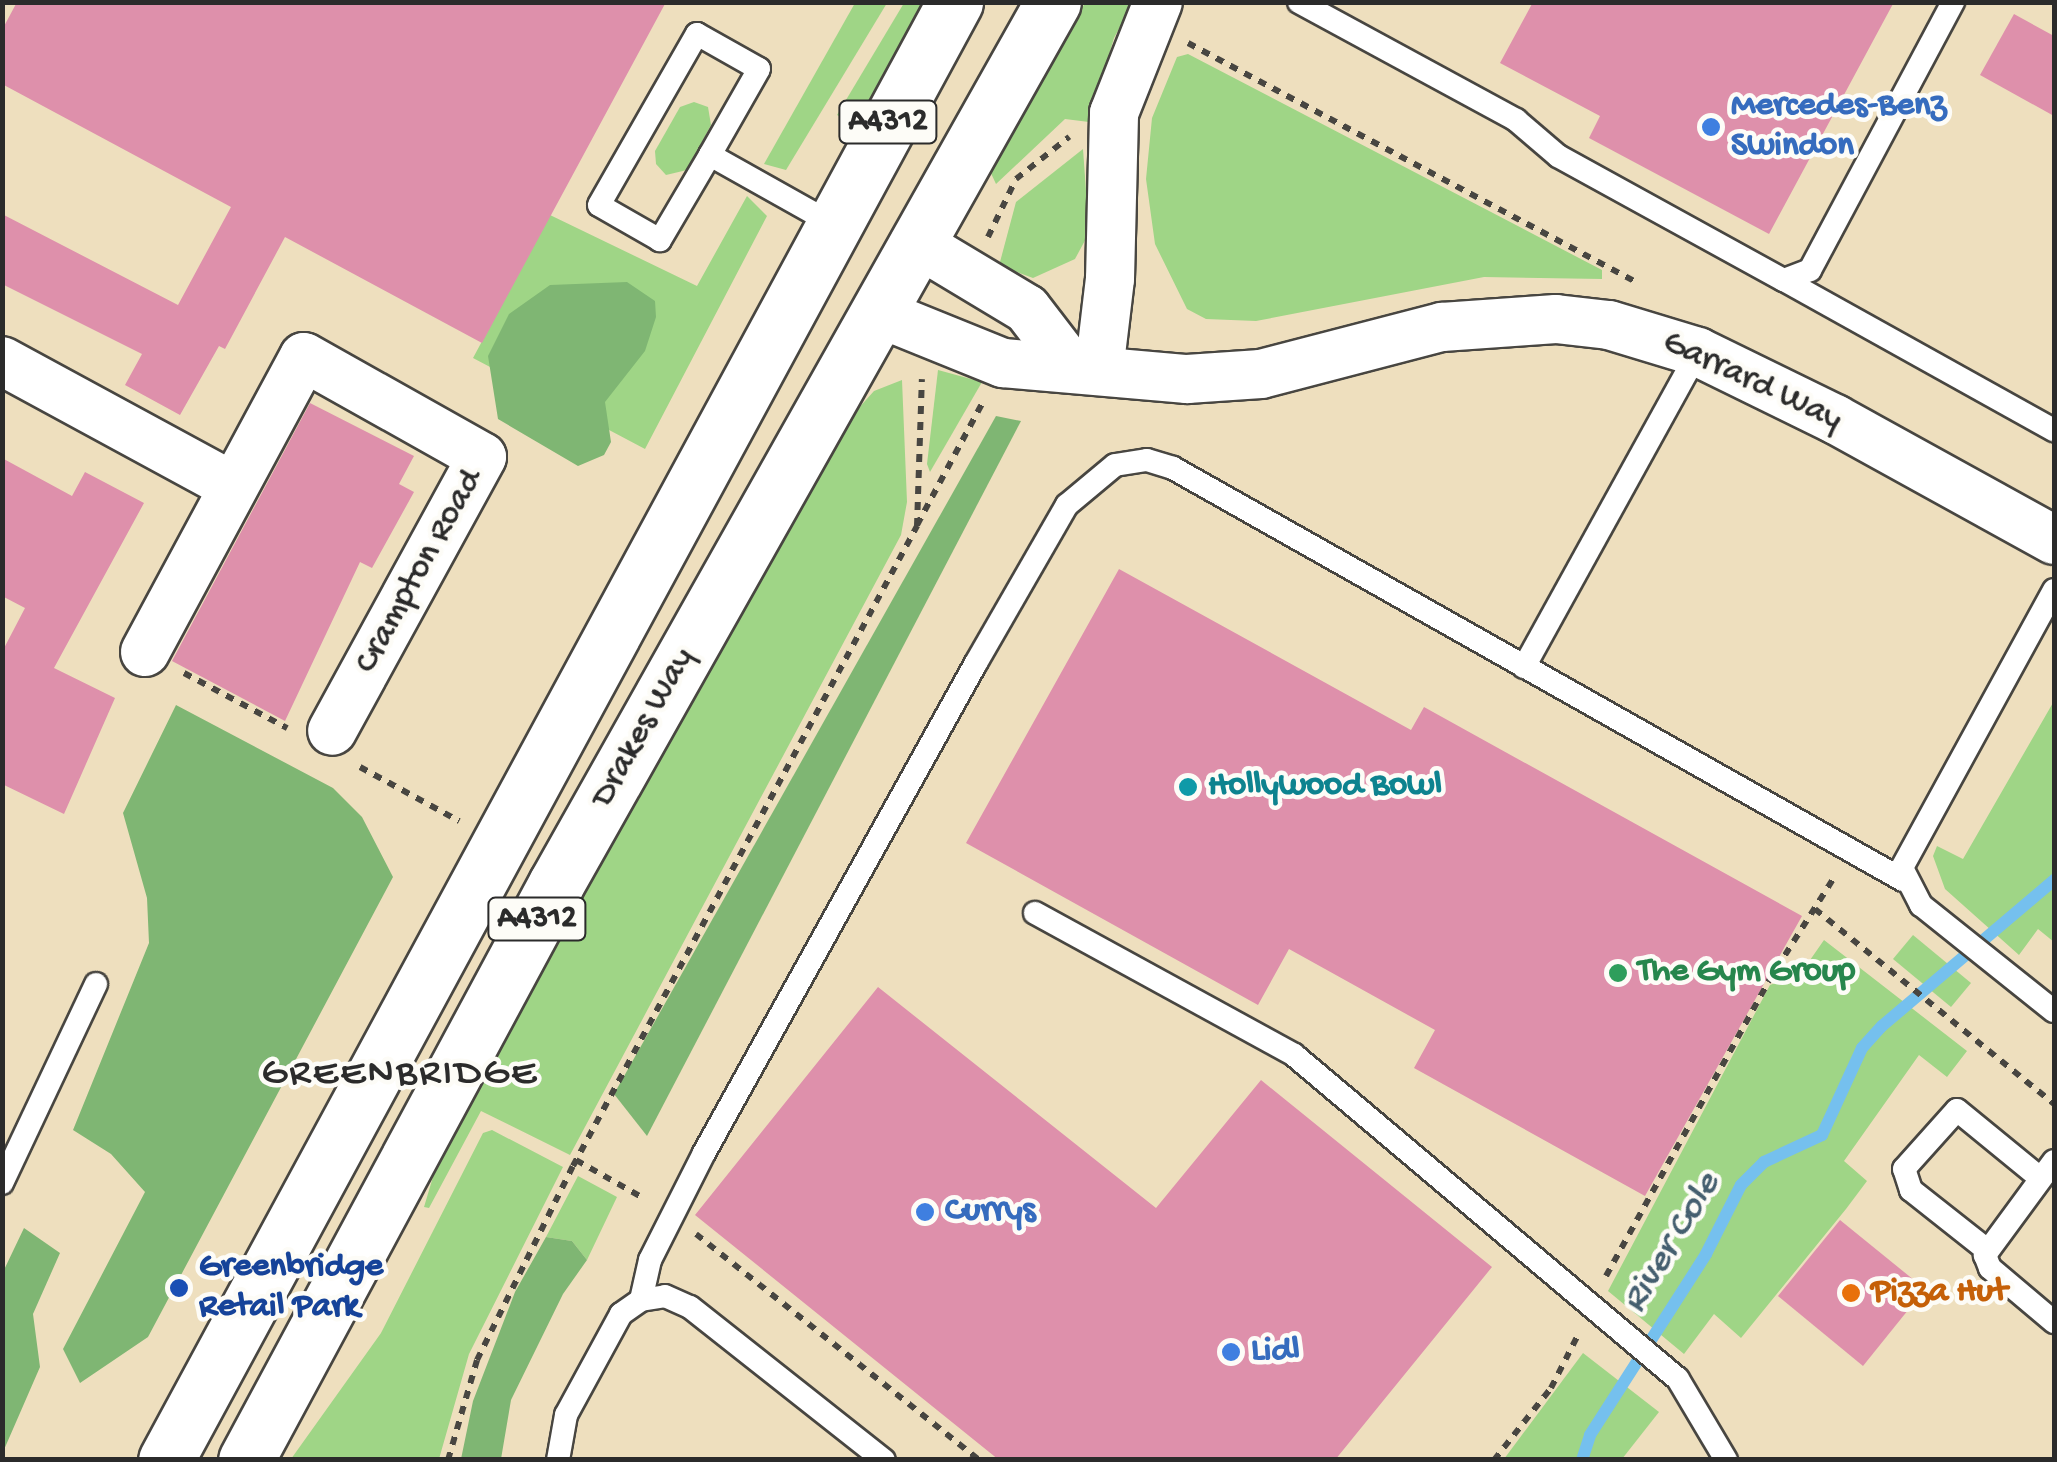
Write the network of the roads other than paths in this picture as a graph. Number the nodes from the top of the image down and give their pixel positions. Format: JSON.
{"nodes":[{"id":1,"x":955,"y":2,"type":"edge"},
{"id":2,"x":1053,"y":2,"type":"edge"},
{"id":3,"x":1299,"y":2,"type":"edge"},
{"id":4,"x":1953,"y":2,"type":"edge"},
{"id":5,"x":1153,"y":12,"type":"edge"},
{"id":6,"x":710,"y":154,"type":"junction"},
{"id":7,"x":839,"y":213,"type":"junction"},
{"id":8,"x":918,"y":243,"type":"junction"},
{"id":9,"x":807,"y":271,"type":"junction"},
{"id":10,"x":1784,"y":280,"type":"junction"},
{"id":11,"x":878,"y":312,"type":"junction"},
{"id":12,"x":1698,"y":352,"type":"junction"},
{"id":13,"x":2,"y":361,"type":"edge"},
{"id":14,"x":1085,"y":368,"type":"junction"},
{"id":15,"x":2054,"y":430,"type":"edge"},
{"id":16,"x":232,"y":486,"type":"junction"},
{"id":17,"x":2054,"y":540,"type":"edge"},
{"id":18,"x":2054,"y":590,"type":"edge"},
{"id":19,"x":145,"y":652,"type":"dead end"},
{"id":20,"x":1524,"y":668,"type":"junction"},
{"id":21,"x":332,"y":731,"type":"dead end"},
{"id":22,"x":1903,"y":880,"type":"junction"},
{"id":23,"x":1035,"y":913,"type":"dead end"},
{"id":24,"x":96,"y":984,"type":"dead end"},
{"id":25,"x":2054,"y":1011,"type":"edge"},
{"id":26,"x":2047,"y":1169,"type":"edge"},
{"id":27,"x":2,"y":1184,"type":"edge"},
{"id":28,"x":1987,"y":1250,"type":"junction"},
{"id":29,"x":641,"y":1300,"type":"junction"},
{"id":30,"x":2054,"y":1322,"type":"edge"},
{"id":31,"x":166,"y":1460,"type":"edge"},
{"id":32,"x":246,"y":1460,"type":"edge"},
{"id":33,"x":558,"y":1460,"type":"edge"},
{"id":34,"x":884,"y":1460,"type":"edge"},
{"id":35,"x":1726,"y":1460,"type":"edge"}],
"edges":[{"from":1,"to":7,"type":"main road","name":"Drakes Way","number":"A4312"},
{"from":2,"to":8,"type":"main road","name":"Drakes Way","number":"A4312"},
{"from":3,"to":10,"type":"lane"},
{"from":4,"to":10,"type":"lane"},
{"from":5,"to":14,"type":"street"},
{"from":6,"to":6,"type":"lane"},
{"from":6,"to":7,"type":"lane"},
{"from":7,"to":8,"type":"main road"},
{"from":7,"to":9,"type":"main road","name":"Drakes Way","number":"A4312"},
{"from":8,"to":11,"type":"main road","name":"Drakes Way","number":"A4312"},
{"from":8,"to":14,"type":"street"},
{"from":9,"to":11,"type":"main road"},
{"from":9,"to":31,"type":"main road","name":"Drakes Way","number":"A4312"},
{"from":10,"to":15,"type":"lane"},
{"from":11,"to":14,"type":"street","name":"Garrard Way"},
{"from":11,"to":32,"type":"main road","name":"Drakes Way","number":"A4312"},
{"from":12,"to":14,"type":"street","name":"Garrard Way"},
{"from":12,"to":17,"type":"street","name":"Garrard Way"},
{"from":12,"to":20,"type":"lane"},
{"from":13,"to":16,"type":"street"},
{"from":16,"to":19,"type":"street","name":"Crampton Road"},
{"from":16,"to":21,"type":"street","name":"Crampton Road"},
{"from":18,"to":22,"type":"lane"},
{"from":20,"to":22,"type":"lane"},
{"from":20,"to":29,"type":"lane"},
{"from":22,"to":25,"type":"lane"},
{"from":23,"to":35,"type":"lane"},
{"from":24,"to":27,"type":"lane"},
{"from":26,"to":28,"type":"lane"},
{"from":26,"to":28,"type":"lane"},
{"from":28,"to":30,"type":"lane"},
{"from":29,"to":33,"type":"lane"},
{"from":29,"to":34,"type":"lane"}]}
